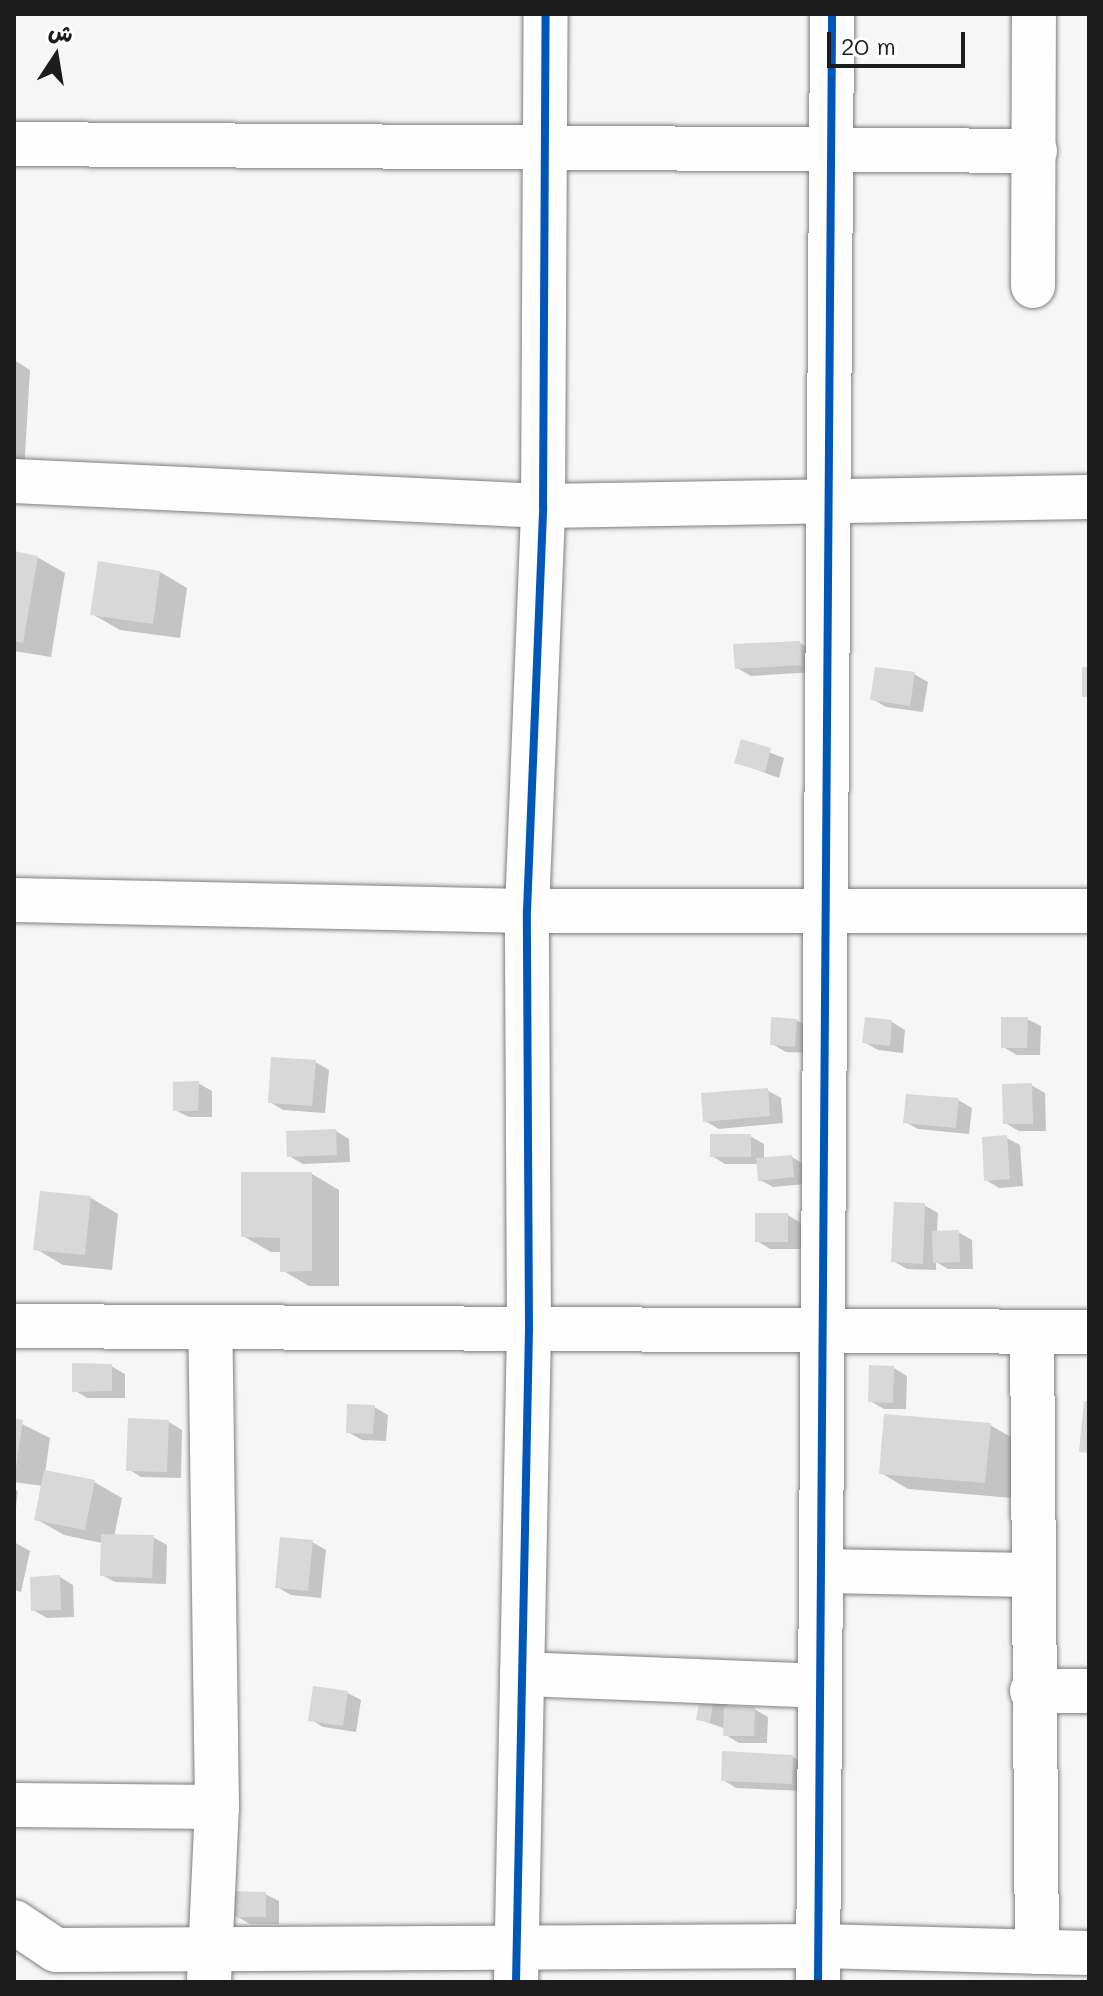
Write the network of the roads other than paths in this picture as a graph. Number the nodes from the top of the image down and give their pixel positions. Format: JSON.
{"nodes":[{"id":1,"x":546,"y":14,"type":"edge"},
{"id":2,"x":832,"y":14,"type":"edge"},
{"id":3,"x":1034,"y":14,"type":"edge"},
{"id":4,"x":14,"y":144,"type":"edge"},
{"id":5,"x":546,"y":149,"type":"junction"},
{"id":6,"x":831,"y":151,"type":"junction"},
{"id":7,"x":1035,"y":151,"type":"junction"},
{"id":8,"x":1033,"y":286,"type":"dead end"},
{"id":9,"x":14,"y":481,"type":"edge"},
{"id":10,"x":1089,"y":497,"type":"edge"},
{"id":11,"x":828,"y":501,"type":"junction"},
{"id":12,"x":543,"y":506,"type":"junction"},
{"id":13,"x":14,"y":900,"type":"edge"},
{"id":14,"x":527,"y":911,"type":"junction"},
{"id":15,"x":1089,"y":911,"type":"edge"},
{"id":16,"x":825,"y":913,"type":"junction"},
{"id":17,"x":14,"y":1326,"type":"edge"},
{"id":18,"x":210,"y":1327,"type":"junction"},
{"id":19,"x":529,"y":1329,"type":"junction"},
{"id":20,"x":822,"y":1331,"type":"junction"},
{"id":21,"x":1032,"y":1332,"type":"junction"},
{"id":22,"x":1089,"y":1332,"type":"edge"},
{"id":23,"x":821,"y":1571,"type":"junction"},
{"id":24,"x":1032,"y":1575,"type":"junction"},
{"id":25,"x":522,"y":1674,"type":"junction"},
{"id":26,"x":820,"y":1686,"type":"junction"},
{"id":27,"x":1032,"y":1691,"type":"junction"},
{"id":28,"x":1089,"y":1691,"type":"edge"},
{"id":29,"x":14,"y":1805,"type":"edge"},
{"id":30,"x":217,"y":1807,"type":"junction"},
{"id":31,"x":14,"y":1922,"type":"edge"},
{"id":32,"x":1037,"y":1952,"type":"junction"},
{"id":33,"x":1089,"y":1953,"type":"edge"},
{"id":34,"x":819,"y":1964,"type":"edge"},
{"id":35,"x":517,"y":1965,"type":"edge"},
{"id":36,"x":210,"y":1967,"type":"edge"}],
"edges":[{"from":1,"to":5,"type":"street"},
{"from":2,"to":6,"type":"street"},
{"from":3,"to":7,"type":"street"},
{"from":4,"to":5,"type":"street"},
{"from":5,"to":6,"type":"street"},
{"from":5,"to":12,"type":"street"},
{"from":6,"to":7,"type":"street"},
{"from":6,"to":11,"type":"street"},
{"from":7,"to":8,"type":"street"},
{"from":9,"to":12,"type":"street"},
{"from":10,"to":11,"type":"street"},
{"from":11,"to":12,"type":"street"},
{"from":11,"to":16,"type":"street"},
{"from":12,"to":14,"type":"street"},
{"from":13,"to":14,"type":"street"},
{"from":14,"to":16,"type":"street"},
{"from":14,"to":19,"type":"street"},
{"from":15,"to":16,"type":"street"},
{"from":16,"to":20,"type":"street"},
{"from":17,"to":18,"type":"street"},
{"from":18,"to":19,"type":"street"},
{"from":18,"to":30,"type":"street"},
{"from":19,"to":20,"type":"street"},
{"from":19,"to":25,"type":"street"},
{"from":20,"to":21,"type":"street"},
{"from":20,"to":23,"type":"street"},
{"from":21,"to":22,"type":"street"},
{"from":21,"to":24,"type":"street"},
{"from":23,"to":24,"type":"street"},
{"from":23,"to":26,"type":"street"},
{"from":24,"to":27,"type":"street"},
{"from":25,"to":26,"type":"street"},
{"from":25,"to":35,"type":"street"},
{"from":26,"to":34,"type":"street"},
{"from":27,"to":28,"type":"street"},
{"from":27,"to":32,"type":"street"},
{"from":29,"to":30,"type":"street"},
{"from":30,"to":36,"type":"street"},
{"from":31,"to":36,"type":"street"},
{"from":32,"to":33,"type":"street"},
{"from":32,"to":34,"type":"street"},
{"from":34,"to":35,"type":"street"},
{"from":35,"to":36,"type":"street"}]}
